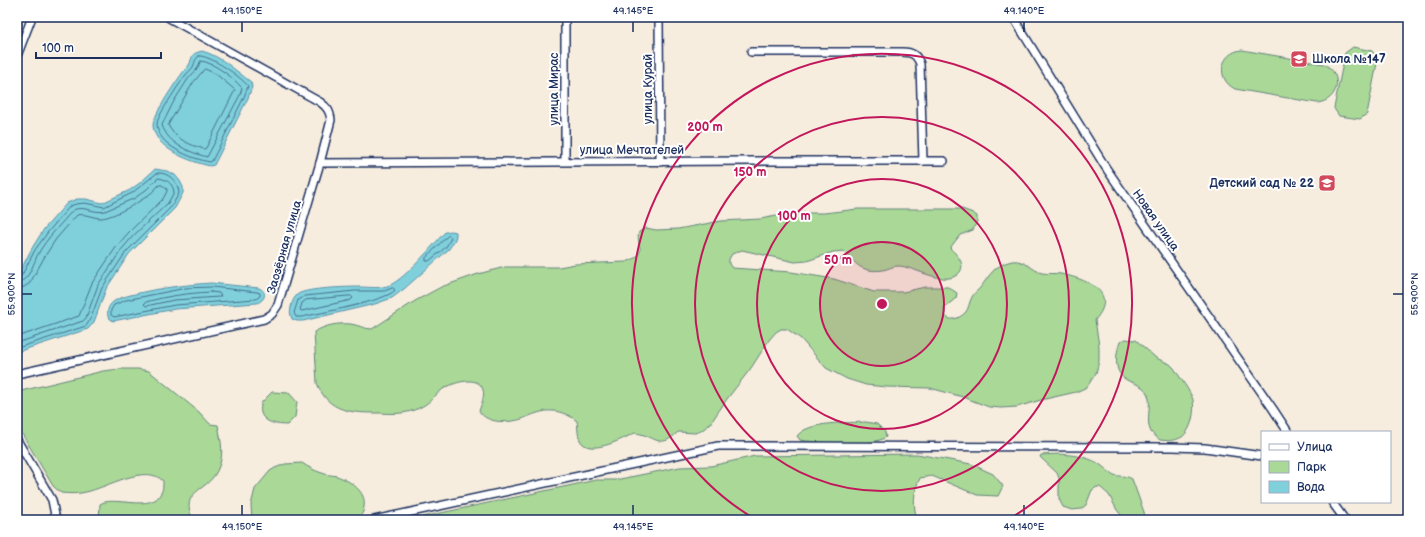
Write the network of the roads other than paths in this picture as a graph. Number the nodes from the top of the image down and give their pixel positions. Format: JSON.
{"nodes":[{"id":1,"x":32,"y":17,"type":"edge"},
{"id":2,"x":170,"y":17,"type":"edge"},
{"id":3,"x":565,"y":17,"type":"edge"},
{"id":4,"x":659,"y":17,"type":"edge"},
{"id":5,"x":1013,"y":17,"type":"edge"},
{"id":6,"x":751,"y":52,"type":"dead end"},
{"id":7,"x":17,"y":56,"type":"edge"},
{"id":8,"x":565,"y":161,"type":"junction"},
{"id":9,"x":660,"y":162,"type":"junction"},
{"id":10,"x":923,"y":162,"type":"junction"},
{"id":11,"x":944,"y":162,"type":"dead end"},
{"id":12,"x":320,"y":163,"type":"junction"},
{"id":13,"x":17,"y":374,"type":"edge"},
{"id":14,"x":1287,"y":431,"type":"edge"},
{"id":15,"x":17,"y":440,"type":"edge"},
{"id":16,"x":1261,"y":456,"type":"edge"},
{"id":17,"x":1333,"y":503,"type":"edge"},
{"id":18,"x":56,"y":520,"type":"edge"},
{"id":19,"x":374,"y":520,"type":"edge"},
{"id":20,"x":1345,"y":520,"type":"edge"}],
"edges":[{"from":1,"to":7,"type":"street"},
{"from":2,"to":12,"type":"street","name":"Заозёрная улица"},
{"from":3,"to":8,"type":"street","name":"улица Мирас"},
{"from":4,"to":9,"type":"street","name":"улица Курай"},
{"from":5,"to":14,"type":"street","name":"Новая улица"},
{"from":6,"to":10,"type":"street"},
{"from":8,"to":9,"type":"street","name":"улица Мечтателей"},
{"from":8,"to":12,"type":"street","name":"улица Мечтателей"},
{"from":9,"to":10,"type":"street","name":"улица Мечтателей"},
{"from":10,"to":11,"type":"street","name":"улица Мечтателей"},
{"from":12,"to":13,"type":"street","name":"Заозёрная улица"},
{"from":15,"to":18,"type":"street"},
{"from":16,"to":19,"type":"street"},
{"from":17,"to":20,"type":"street"}]}
